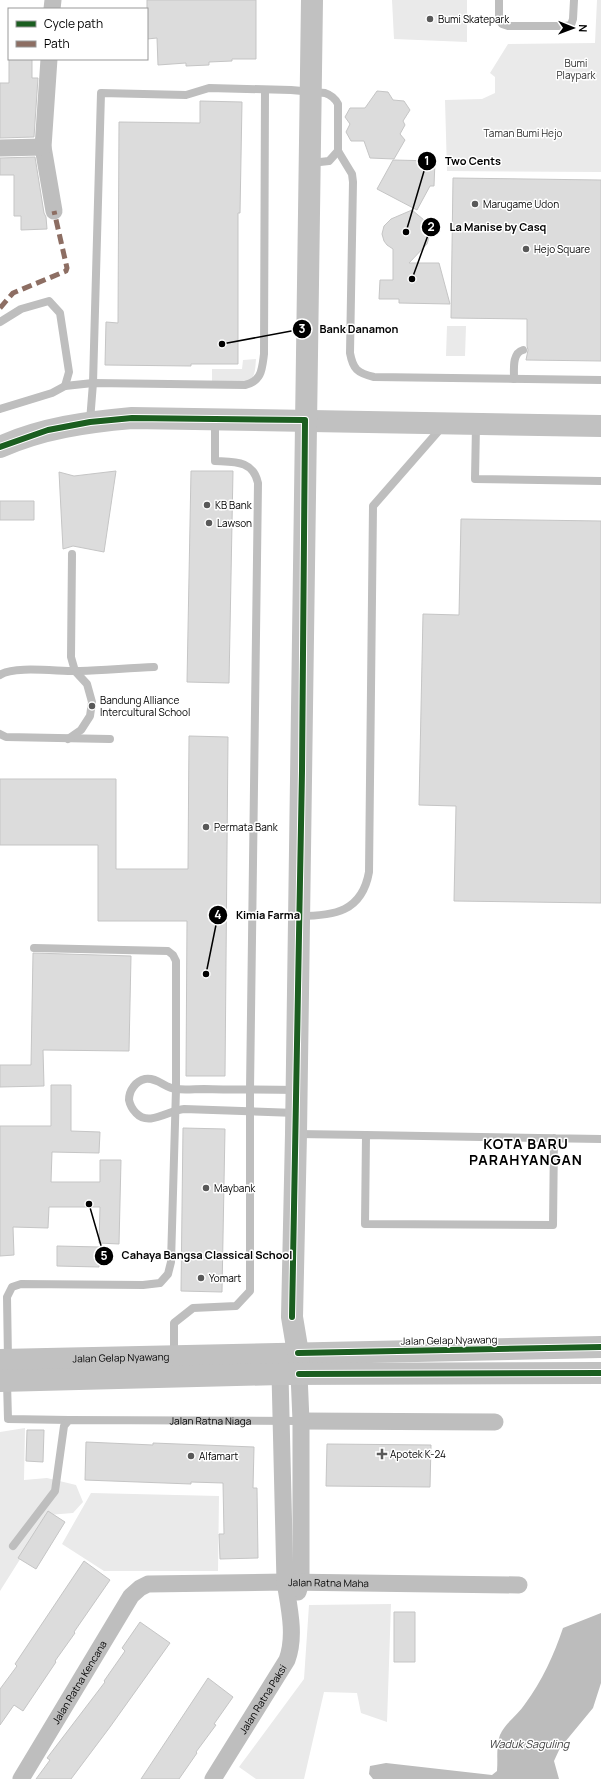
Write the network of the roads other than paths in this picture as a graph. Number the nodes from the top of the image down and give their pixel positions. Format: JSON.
{"nodes":[{"id":1,"x":312,"y":0,"type":"edge"},
{"id":2,"x":499,"y":0,"type":"edge"},
{"id":3,"x":574,"y":0,"type":"edge"},
{"id":4,"x":49,"y":60,"type":"edge"},
{"id":5,"x":265,"y":90,"type":"junction"},
{"id":6,"x":310,"y":91,"type":"junction"},
{"id":7,"x":43,"y":147,"type":"junction"},
{"id":8,"x":0,"y":148,"type":"edge"},
{"id":9,"x":338,"y":151,"type":"junction"},
{"id":10,"x":309,"y":163,"type":"junction"},
{"id":11,"x":54,"y":211,"type":"dead end"},
{"id":12,"x":0,"y":322,"type":"edge"},
{"id":13,"x":523,"y":350,"type":"dead end"},
{"id":14,"x":514,"y":379,"type":"junction"},
{"id":15,"x":601,"y":380,"type":"edge"},
{"id":16,"x":93,"y":383,"type":"junction"},
{"id":17,"x":65,"y":386,"type":"junction"},
{"id":18,"x":0,"y":409,"type":"edge"},
{"id":19,"x":215,"y":419,"type":"junction"},
{"id":20,"x":305,"y":420,"type":"junction"},
{"id":21,"x":90,"y":422,"type":"junction"},
{"id":22,"x":445,"y":423,"type":"junction"},
{"id":23,"x":476,"y":423,"type":"junction"},
{"id":24,"x":601,"y":426,"type":"edge"},
{"id":25,"x":0,"y":447,"type":"edge"},
{"id":26,"x":601,"y":481,"type":"edge"},
{"id":27,"x":72,"y":554,"type":"dead end"},
{"id":28,"x":154,"y":667,"type":"dead end"},
{"id":29,"x":74,"y":671,"type":"junction"},
{"id":30,"x":0,"y":675,"type":"edge"},
{"id":31,"x":0,"y":734,"type":"edge"},
{"id":32,"x":68,"y":739,"type":"junction"},
{"id":33,"x":110,"y":740,"type":"dead end"},
{"id":34,"x":299,"y":916,"type":"junction"},
{"id":35,"x":34,"y":948,"type":"dead end"},
{"id":36,"x":176,"y":1089,"type":"junction"},
{"id":37,"x":250,"y":1090,"type":"junction"},
{"id":38,"x":297,"y":1090,"type":"junction"},
{"id":39,"x":175,"y":1110,"type":"junction"},
{"id":40,"x":250,"y":1112,"type":"junction"},
{"id":41,"x":296,"y":1123,"type":"junction"},
{"id":42,"x":366,"y":1135,"type":"junction"},
{"id":43,"x":554,"y":1138,"type":"junction"},
{"id":44,"x":601,"y":1139,"type":"edge"},
{"id":45,"x":601,"y":1347,"type":"edge"},
{"id":46,"x":174,"y":1356,"type":"junction"},
{"id":47,"x":289,"y":1364,"type":"junction"},
{"id":48,"x":4,"y":1371,"type":"edge"},
{"id":49,"x":601,"y":1373,"type":"edge"},
{"id":50,"x":69,"y":1420,"type":"junction"},
{"id":51,"x":282,"y":1420,"type":"junction"},
{"id":52,"x":301,"y":1421,"type":"junction"},
{"id":53,"x":495,"y":1422,"type":"dead end"},
{"id":54,"x":13,"y":1546,"type":"dead end"},
{"id":55,"x":285,"y":1582,"type":"junction"},
{"id":56,"x":302,"y":1582,"type":"junction"},
{"id":57,"x":519,"y":1585,"type":"dead end"},
{"id":58,"x":140,"y":1588,"type":"joint"},
{"id":59,"x":290,"y":1613,"type":"junction"},
{"id":60,"x":21,"y":1779,"type":"edge"},
{"id":61,"x":213,"y":1779,"type":"edge"}],
"edges":[{"from":1,"to":6,"type":"street"},
{"from":2,"to":3,"type":"lane"},
{"from":4,"to":7,"type":"street"},
{"from":5,"to":6,"type":"lane"},
{"from":5,"to":16,"type":"lane"},
{"from":5,"to":16,"type":"lane"},
{"from":6,"to":9,"type":"lane"},
{"from":6,"to":10,"type":"street"},
{"from":7,"to":8,"type":"street"},
{"from":7,"to":11,"type":"street"},
{"from":9,"to":10,"type":"lane"},
{"from":9,"to":14,"type":"lane"},
{"from":10,"to":20,"type":"street"},
{"from":12,"to":17,"type":"lane"},
{"from":13,"to":14,"type":"lane"},
{"from":14,"to":15,"type":"lane"},
{"from":16,"to":17,"type":"lane"},
{"from":16,"to":21,"type":"lane"},
{"from":17,"to":18,"type":"lane"},
{"from":19,"to":20,"type":"street"},
{"from":19,"to":21,"type":"street"},
{"from":19,"to":37,"type":"lane"},
{"from":20,"to":22,"type":"street"},
{"from":20,"to":34,"type":"street"},
{"from":21,"to":25,"type":"street"},
{"from":22,"to":23,"type":"street"},
{"from":22,"to":34,"type":"lane"},
{"from":23,"to":24,"type":"street"},
{"from":23,"to":26,"type":"lane"},
{"from":27,"to":29,"type":"lane"},
{"from":28,"to":29,"type":"lane"},
{"from":29,"to":30,"type":"lane"},
{"from":29,"to":32,"type":"lane"},
{"from":31,"to":32,"type":"lane"},
{"from":32,"to":33,"type":"lane"},
{"from":34,"to":38,"type":"street"},
{"from":35,"to":36,"type":"lane"},
{"from":36,"to":37,"type":"lane"},
{"from":36,"to":39,"type":"lane"},
{"from":36,"to":39,"type":"lane"},
{"from":37,"to":38,"type":"lane"},
{"from":37,"to":40,"type":"lane"},
{"from":38,"to":41,"type":"street"},
{"from":39,"to":40,"type":"lane"},
{"from":39,"to":48,"type":"lane"},
{"from":40,"to":41,"type":"lane"},
{"from":40,"to":46,"type":"lane"},
{"from":41,"to":42,"type":"lane"},
{"from":41,"to":47,"type":"street"},
{"from":42,"to":43,"type":"lane"},
{"from":42,"to":43,"type":"lane"},
{"from":43,"to":44,"type":"lane"},
{"from":45,"to":47,"type":"street","name":"Jalan Gelap Nyawang"},
{"from":46,"to":47,"type":"street","name":"Jalan Gelap Nyawang"},
{"from":46,"to":48,"type":"street","name":"Jalan Gelap Nyawang"},
{"from":47,"to":48,"type":"street","name":"Jalan Gelap Nyawang"},
{"from":47,"to":49,"type":"street","name":"Jalan Gelap Nyawang"},
{"from":47,"to":51,"type":"street","name":"Jalan Ratna Paksi"},
{"from":47,"to":52,"type":"street"},
{"from":48,"to":50,"type":"lane","name":"Jalan Ratna Niaga"},
{"from":50,"to":51,"type":"lane","name":"Jalan Ratna Niaga"},
{"from":50,"to":54,"type":"lane"},
{"from":51,"to":52,"type":"lane","name":"Jalan Ratna Niaga"},
{"from":51,"to":55,"type":"street","name":"Jalan Ratna Paksi"},
{"from":52,"to":53,"type":"street","name":"Jalan Ratna Niaga"},
{"from":52,"to":56,"type":"street"},
{"from":55,"to":56,"type":"street","name":"Jalan Ratna Maha"},
{"from":55,"to":58,"type":"street","name":"Jalan Ratna Maha"},
{"from":55,"to":59,"type":"street","name":"Jalan Ratna Paksi"},
{"from":56,"to":57,"type":"street","name":"Jalan Ratna Maha"},
{"from":56,"to":59,"type":"street"},
{"from":58,"to":60,"type":"street","name":"Jalan Ratna Kencana"},
{"from":59,"to":61,"type":"street","name":"Jalan Ratna Paksi"}]}
